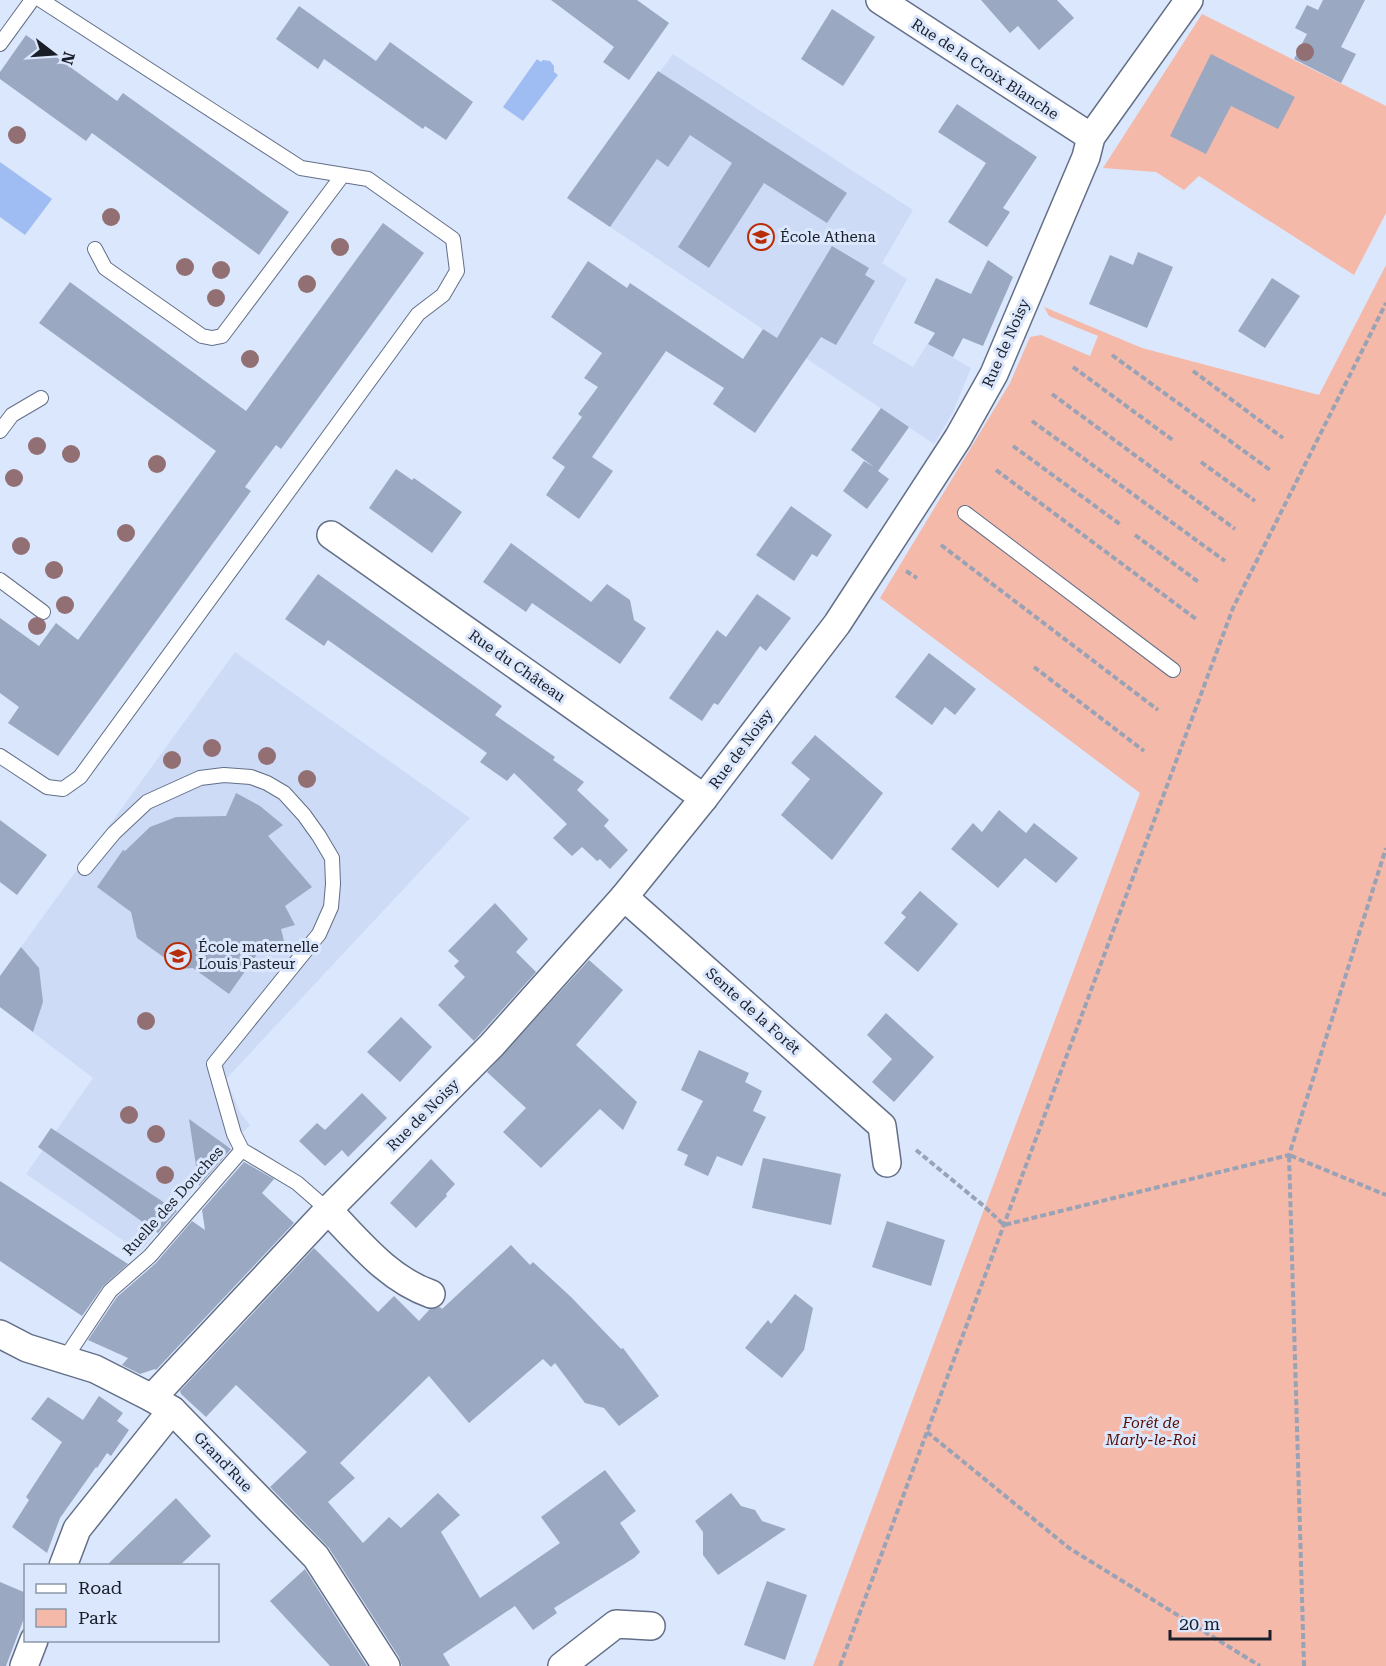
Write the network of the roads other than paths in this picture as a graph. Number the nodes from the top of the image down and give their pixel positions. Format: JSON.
{"nodes":[{"id":1,"x":32,"y":0,"type":"edge"},
{"id":2,"x":41,"y":0,"type":"edge"},
{"id":3,"x":880,"y":0,"type":"edge"},
{"id":4,"x":1189,"y":0,"type":"edge"},
{"id":5,"x":0,"y":44,"type":"edge"},
{"id":6,"x":1091,"y":137,"type":"junction"},
{"id":7,"x":342,"y":176,"type":"junction"},
{"id":8,"x":95,"y":249,"type":"dead end"},
{"id":9,"x":41,"y":398,"type":"dead end"},
{"id":10,"x":0,"y":431,"type":"edge"},
{"id":11,"x":965,"y":513,"type":"dead end"},
{"id":12,"x":331,"y":535,"type":"dead end"},
{"id":13,"x":0,"y":580,"type":"edge"},
{"id":14,"x":43,"y":612,"type":"dead end"},
{"id":15,"x":1173,"y":670,"type":"dead end"},
{"id":16,"x":0,"y":756,"type":"edge"},
{"id":17,"x":704,"y":798,"type":"junction"},
{"id":18,"x":85,"y":868,"type":"dead end"},
{"id":19,"x":624,"y":897,"type":"junction"},
{"id":20,"x":242,"y":1150,"type":"junction"},
{"id":21,"x":888,"y":1163,"type":"dead end"},
{"id":22,"x":328,"y":1210,"type":"junction"},
{"id":23,"x":432,"y":1294,"type":"dead end"},
{"id":24,"x":0,"y":1334,"type":"edge"},
{"id":25,"x":64,"y":1360,"type":"junction"},
{"id":26,"x":162,"y":1404,"type":"junction"},
{"id":27,"x":64,"y":1564,"type":"edge"},
{"id":28,"x":651,"y":1626,"type":"dead end"},
{"id":29,"x":34,"y":1642,"type":"edge"},
{"id":30,"x":24,"y":1666,"type":"edge"},
{"id":31,"x":386,"y":1666,"type":"edge"},
{"id":32,"x":562,"y":1666,"type":"edge"}],
"edges":[{"from":1,"to":5,"type":"lane"},
{"from":2,"to":7,"type":"lane"},
{"from":3,"to":6,"type":"street","name":"Rue de la Croix Blanche"},
{"from":4,"to":6,"type":"street","name":"Rue de Noisy"},
{"from":6,"to":17,"type":"street","name":"Rue de Noisy"},
{"from":7,"to":8,"type":"lane"},
{"from":7,"to":16,"type":"lane"},
{"from":9,"to":10,"type":"lane"},
{"from":11,"to":15,"type":"lane"},
{"from":12,"to":17,"type":"street","name":"Rue du Château"},
{"from":13,"to":14,"type":"lane"},
{"from":17,"to":19,"type":"street","name":"Rue de Noisy"},
{"from":18,"to":20,"type":"lane"},
{"from":19,"to":21,"type":"street","name":"Sente de la Forêt"},
{"from":19,"to":22,"type":"street","name":"Rue de Noisy"},
{"from":20,"to":22,"type":"lane"},
{"from":20,"to":25,"type":"lane","name":"Ruelle des Douches"},
{"from":22,"to":23,"type":"street"},
{"from":22,"to":26,"type":"street","name":"Rue de Noisy"},
{"from":24,"to":25,"type":"street","name":"Grand'Rue"},
{"from":25,"to":26,"type":"street","name":"Grand'Rue"},
{"from":26,"to":27,"type":"street","name":"Rue de Noisy"},
{"from":26,"to":31,"type":"street","name":"Grand'Rue"},
{"from":28,"to":32,"type":"street"},
{"from":29,"to":30,"type":"street"}]}
